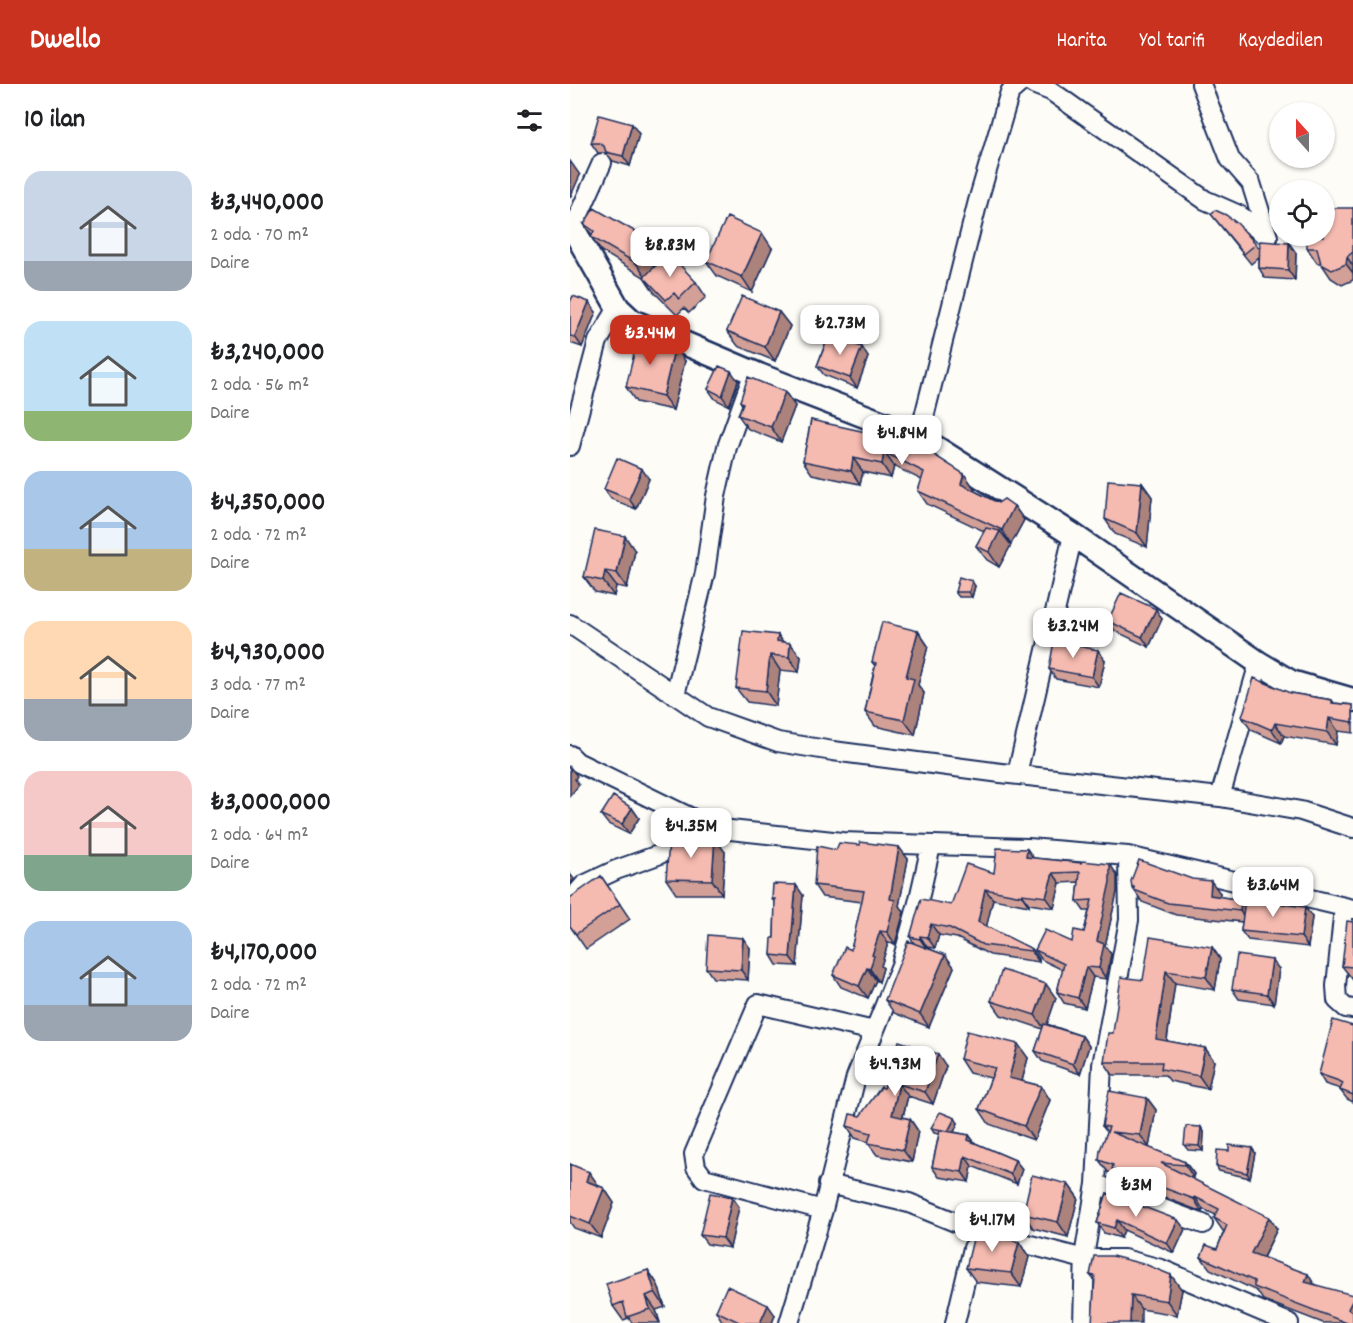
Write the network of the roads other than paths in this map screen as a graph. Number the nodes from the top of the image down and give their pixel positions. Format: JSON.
{"nodes":[{"id":1,"x":1019,"y":84,"type":"edge"},
{"id":2,"x":1033,"y":84,"type":"edge"},
{"id":3,"x":1201,"y":84,"type":"edge"},
{"id":4,"x":602,"y":163,"type":"dead end"},
{"id":5,"x":571,"y":229,"type":"edge"},
{"id":6,"x":618,"y":308,"type":"junction"},
{"id":7,"x":753,"y":373,"type":"junction"},
{"id":8,"x":919,"y":437,"type":"junction"},
{"id":9,"x":570,"y":446,"type":"edge"},
{"id":10,"x":1073,"y":535,"type":"junction"},
{"id":11,"x":570,"y":624,"type":"edge"},
{"id":12,"x":1259,"y":663,"type":"junction"},
{"id":13,"x":675,"y":696,"type":"junction"},
{"id":14,"x":1353,"y":700,"type":"edge"},
{"id":15,"x":570,"y":755,"type":"edge"},
{"id":16,"x":1017,"y":774,"type":"junction"},
{"id":17,"x":1220,"y":797,"type":"junction"},
{"id":18,"x":712,"y":828,"type":"junction"},
{"id":19,"x":1353,"y":828,"type":"edge"},
{"id":20,"x":931,"y":846,"type":"junction"},
{"id":21,"x":1128,"y":856,"type":"junction"},
{"id":22,"x":570,"y":901,"type":"edge"},
{"id":23,"x":1348,"y":908,"type":"edge"},
{"id":24,"x":1353,"y":1009,"type":"edge"},
{"id":25,"x":874,"y":1031,"type":"junction"},
{"id":26,"x":828,"y":1184,"type":"junction"},
{"id":27,"x":1096,"y":1184,"type":"junction"},
{"id":28,"x":823,"y":1210,"type":"junction"},
{"id":29,"x":1203,"y":1224,"type":"dead end"},
{"id":30,"x":977,"y":1231,"type":"junction"},
{"id":31,"x":1084,"y":1259,"type":"junction"},
{"id":32,"x":789,"y":1323,"type":"edge"},
{"id":33,"x":955,"y":1323,"type":"edge"},
{"id":34,"x":1083,"y":1323,"type":"edge"},
{"id":35,"x":1288,"y":1323,"type":"edge"}],
"edges":[{"from":1,"to":8,"type":"street"},
{"from":2,"to":3,"type":"street"},
{"from":4,"to":5,"type":"street"},
{"from":5,"to":6,"type":"street"},
{"from":6,"to":7,"type":"street"},
{"from":6,"to":9,"type":"street"},
{"from":7,"to":8,"type":"street"},
{"from":7,"to":13,"type":"street"},
{"from":8,"to":10,"type":"street"},
{"from":10,"to":12,"type":"street"},
{"from":10,"to":16,"type":"street"},
{"from":11,"to":13,"type":"street"},
{"from":12,"to":14,"type":"street"},
{"from":12,"to":17,"type":"street"},
{"from":13,"to":16,"type":"street"},
{"from":15,"to":18,"type":"street"},
{"from":16,"to":17,"type":"street"},
{"from":17,"to":19,"type":"street"},
{"from":18,"to":20,"type":"street"},
{"from":18,"to":22,"type":"street"},
{"from":20,"to":21,"type":"street"},
{"from":20,"to":25,"type":"street"},
{"from":21,"to":23,"type":"street"},
{"from":21,"to":27,"type":"street"},
{"from":23,"to":24,"type":"street"},
{"from":25,"to":26,"type":"street"},
{"from":25,"to":28,"type":"street"},
{"from":26,"to":28,"type":"street"},
{"from":26,"to":30,"type":"street"},
{"from":27,"to":29,"type":"street"},
{"from":27,"to":31,"type":"street"},
{"from":28,"to":32,"type":"street"},
{"from":30,"to":31,"type":"street"},
{"from":30,"to":33,"type":"street"},
{"from":31,"to":34,"type":"street"},
{"from":31,"to":35,"type":"street"}]}
